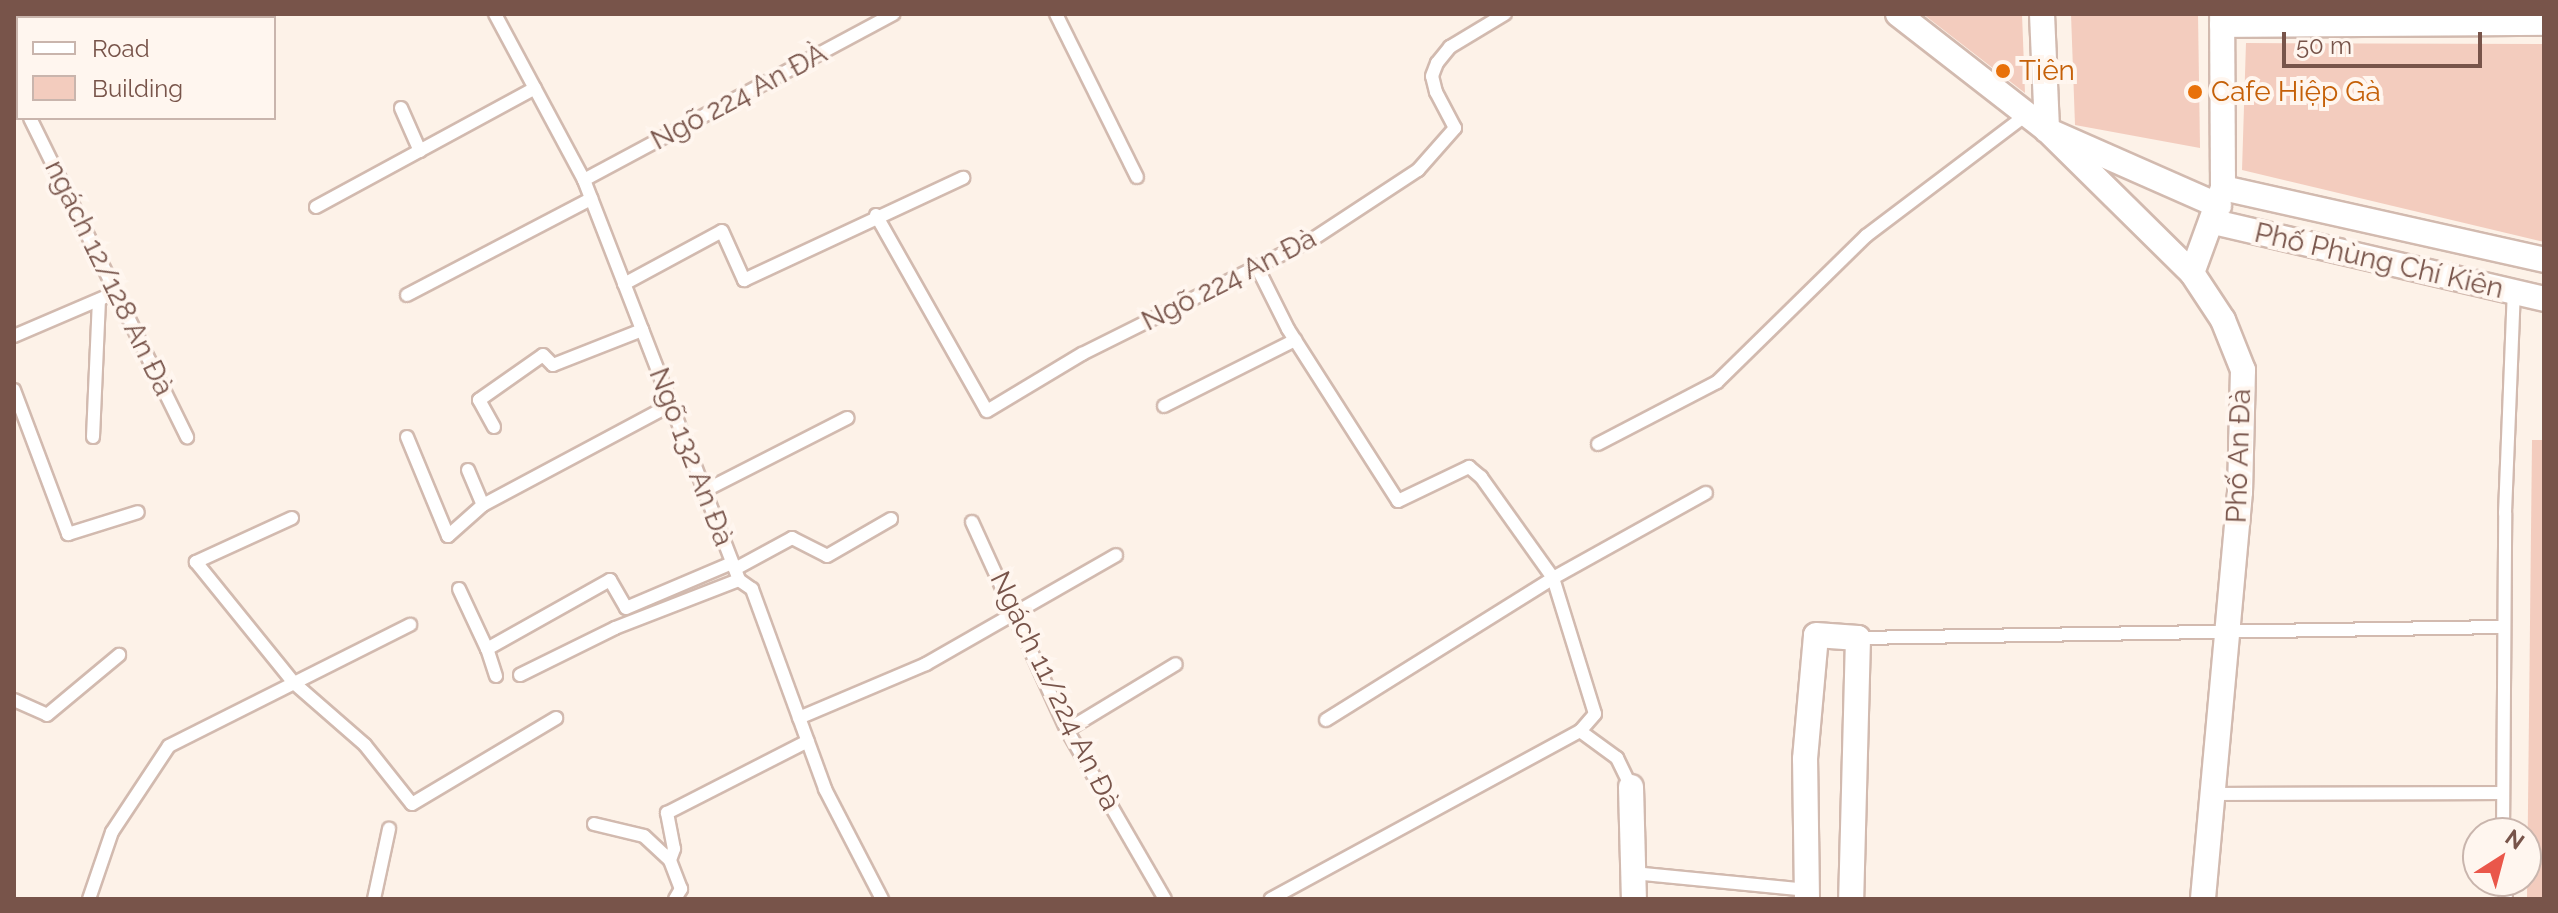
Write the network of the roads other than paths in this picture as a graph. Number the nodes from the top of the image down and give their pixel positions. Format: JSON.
{"nodes":[{"id":1,"x":495,"y":14,"type":"edge"},
{"id":2,"x":893,"y":14,"type":"edge"},
{"id":3,"x":1056,"y":14,"type":"edge"},
{"id":4,"x":1505,"y":14,"type":"edge"},
{"id":5,"x":1898,"y":14,"type":"edge"},
{"id":6,"x":2042,"y":14,"type":"edge"},
{"id":7,"x":2222,"y":20,"type":"edge"},
{"id":8,"x":2544,"y":23,"type":"edge"},
{"id":9,"x":535,"y":88,"type":"junction"},
{"id":10,"x":401,"y":108,"type":"dead end"},
{"id":11,"x":2026,"y":115,"type":"junction"},
{"id":12,"x":31,"y":120,"type":"edge"},
{"id":13,"x":2047,"y":130,"type":"junction"},
{"id":14,"x":420,"y":151,"type":"junction"},
{"id":15,"x":1137,"y":177,"type":"dead end"},
{"id":16,"x":963,"y":178,"type":"dead end"},
{"id":17,"x":584,"y":180,"type":"junction"},
{"id":18,"x":591,"y":199,"type":"junction"},
{"id":19,"x":2219,"y":205,"type":"junction"},
{"id":20,"x":316,"y":207,"type":"dead end"},
{"id":21,"x":876,"y":215,"type":"junction"},
{"id":22,"x":2544,"y":260,"type":"edge"},
{"id":23,"x":1257,"y":267,"type":"junction"},
{"id":24,"x":2192,"y":273,"type":"junction"},
{"id":25,"x":624,"y":284,"type":"junction"},
{"id":26,"x":115,"y":293,"type":"junction"},
{"id":27,"x":2514,"y":293,"type":"junction"},
{"id":28,"x":407,"y":295,"type":"dead end"},
{"id":29,"x":2544,"y":299,"type":"edge"},
{"id":30,"x":99,"y":300,"type":"junction"},
{"id":31,"x":642,"y":330,"type":"junction"},
{"id":32,"x":14,"y":336,"type":"edge"},
{"id":33,"x":1295,"y":340,"type":"junction"},
{"id":34,"x":14,"y":390,"type":"edge"},
{"id":35,"x":670,"y":405,"type":"junction"},
{"id":36,"x":1164,"y":406,"type":"dead end"},
{"id":37,"x":847,"y":418,"type":"dead end"},
{"id":38,"x":494,"y":427,"type":"dead end"},
{"id":39,"x":93,"y":437,"type":"dead end"},
{"id":40,"x":187,"y":437,"type":"dead end"},
{"id":41,"x":407,"y":437,"type":"dead end"},
{"id":42,"x":1598,"y":444,"type":"dead end"},
{"id":43,"x":468,"y":470,"type":"dead end"},
{"id":44,"x":704,"y":491,"type":"junction"},
{"id":45,"x":1706,"y":493,"type":"dead end"},
{"id":46,"x":483,"y":505,"type":"junction"},
{"id":47,"x":138,"y":512,"type":"dead end"},
{"id":48,"x":292,"y":518,"type":"dead end"},
{"id":49,"x":891,"y":519,"type":"dead end"},
{"id":50,"x":972,"y":522,"type":"dead end"},
{"id":51,"x":1116,"y":555,"type":"dead end"},
{"id":52,"x":735,"y":571,"type":"junction"},
{"id":53,"x":1553,"y":578,"type":"junction"},
{"id":54,"x":459,"y":589,"type":"dead end"},
{"id":55,"x":1014,"y":610,"type":"junction"},
{"id":56,"x":410,"y":625,"type":"dead end"},
{"id":57,"x":2503,"y":627,"type":"junction"},
{"id":58,"x":2229,"y":631,"type":"junction"},
{"id":59,"x":1858,"y":638,"type":"junction"},
{"id":60,"x":487,"y":649,"type":"junction"},
{"id":61,"x":119,"y":655,"type":"dead end"},
{"id":62,"x":1176,"y":664,"type":"dead end"},
{"id":63,"x":520,"y":675,"type":"dead end"},
{"id":64,"x":496,"y":676,"type":"dead end"},
{"id":65,"x":294,"y":683,"type":"junction"},
{"id":66,"x":14,"y":700,"type":"edge"},
{"id":67,"x":556,"y":718,"type":"dead end"},
{"id":68,"x":799,"y":718,"type":"junction"},
{"id":69,"x":1326,"y":720,"type":"dead end"},
{"id":70,"x":1067,"y":730,"type":"junction"},
{"id":71,"x":1580,"y":731,"type":"junction"},
{"id":72,"x":808,"y":741,"type":"junction"},
{"id":73,"x":1631,"y":787,"type":"joint"},
{"id":74,"x":2501,"y":793,"type":"junction"},
{"id":75,"x":2214,"y":794,"type":"junction"},
{"id":76,"x":2502,"y":817,"type":"edge"},
{"id":77,"x":594,"y":824,"type":"dead end"},
{"id":78,"x":389,"y":829,"type":"dead end"},
{"id":79,"x":670,"y":860,"type":"junction"},
{"id":80,"x":1634,"y":873,"type":"junction"},
{"id":81,"x":1807,"y":895,"type":"edge"},
{"id":82,"x":89,"y":899,"type":"edge"},
{"id":83,"x":374,"y":899,"type":"edge"},
{"id":84,"x":675,"y":899,"type":"edge"},
{"id":85,"x":882,"y":899,"type":"edge"},
{"id":86,"x":1165,"y":899,"type":"edge"},
{"id":87,"x":1271,"y":899,"type":"edge"},
{"id":88,"x":1634,"y":899,"type":"edge"},
{"id":89,"x":1851,"y":899,"type":"edge"},
{"id":90,"x":2203,"y":899,"type":"edge"}],
"edges":[{"from":1,"to":9,"type":"lane","name":"Ngõ 132 An Đà"},
{"from":2,"to":17,"type":"lane","name":"Ngõ 224 An ĐÀ"},
{"from":3,"to":15,"type":"lane"},
{"from":4,"to":23,"type":"lane","name":"Ngõ 224 An Đà"},
{"from":5,"to":11,"type":"street","name":"Phố An Đà"},
{"from":6,"to":13,"type":"street"},
{"from":7,"to":8,"type":"street"},
{"from":7,"to":19,"type":"street"},
{"from":9,"to":14,"type":"lane"},
{"from":9,"to":17,"type":"lane","name":"Ngõ 132 An Đà"},
{"from":10,"to":14,"type":"lane"},
{"from":11,"to":13,"type":"street","name":"Phố An Đà"},
{"from":11,"to":42,"type":"lane"},
{"from":12,"to":26,"type":"lane","name":"ngách 12/128 An Đà"},
{"from":13,"to":19,"type":"street"},
{"from":13,"to":24,"type":"street","name":"Phố An Đà"},
{"from":14,"to":20,"type":"lane"},
{"from":16,"to":21,"type":"lane"},
{"from":17,"to":18,"type":"lane","name":"Ngõ 132 An Đà"},
{"from":18,"to":25,"type":"lane","name":"Ngõ 132 An Đà"},
{"from":18,"to":28,"type":"lane"},
{"from":19,"to":22,"type":"street","name":"Phố Phùng Chí Kiên"},
{"from":19,"to":24,"type":"street"},
{"from":19,"to":27,"type":"street","name":"Phố Phùng Chí Kiên"},
{"from":21,"to":23,"type":"lane","name":"Ngõ 224 An Đà"},
{"from":21,"to":25,"type":"lane"},
{"from":23,"to":33,"type":"lane"},
{"from":24,"to":58,"type":"street","name":"Phố An Đà"},
{"from":25,"to":31,"type":"lane","name":"Ngõ 132 An Đà"},
{"from":26,"to":30,"type":"lane"},
{"from":26,"to":40,"type":"lane","name":"ngách 12/128 An Đà"},
{"from":27,"to":29,"type":"street","name":"Phố Phùng Chí Kiên"},
{"from":27,"to":57,"type":"lane"},
{"from":30,"to":32,"type":"lane"},
{"from":30,"to":39,"type":"lane"},
{"from":31,"to":35,"type":"lane","name":"Ngõ 132 An Đà"},
{"from":31,"to":38,"type":"lane"},
{"from":33,"to":36,"type":"lane"},
{"from":33,"to":53,"type":"lane"},
{"from":34,"to":47,"type":"lane"},
{"from":35,"to":44,"type":"lane","name":"Ngõ 132 An Đà"},
{"from":35,"to":46,"type":"lane"},
{"from":37,"to":44,"type":"lane"},
{"from":41,"to":46,"type":"lane"},
{"from":43,"to":46,"type":"lane"},
{"from":44,"to":52,"type":"lane","name":"Ngõ 132 An Đà"},
{"from":45,"to":53,"type":"lane"},
{"from":48,"to":65,"type":"lane"},
{"from":49,"to":52,"type":"lane"},
{"from":50,"to":55,"type":"lane","name":"Ngách 11/224 An Đà"},
{"from":51,"to":55,"type":"lane"},
{"from":52,"to":60,"type":"lane"},
{"from":52,"to":63,"type":"lane"},
{"from":52,"to":68,"type":"lane","name":"Ngõ 132 An Đà"},
{"from":53,"to":69,"type":"lane"},
{"from":53,"to":71,"type":"lane"},
{"from":54,"to":60,"type":"lane"},
{"from":55,"to":68,"type":"lane"},
{"from":55,"to":70,"type":"lane","name":"Ngách 11/224 An Đà"},
{"from":56,"to":65,"type":"lane"},
{"from":57,"to":58,"type":"lane"},
{"from":57,"to":74,"type":"lane"},
{"from":58,"to":59,"type":"lane"},
{"from":58,"to":75,"type":"street","name":"Phố An Đà"},
{"from":59,"to":81,"type":"street"},
{"from":59,"to":89,"type":"street"},
{"from":60,"to":64,"type":"lane"},
{"from":61,"to":66,"type":"lane"},
{"from":62,"to":70,"type":"lane"},
{"from":65,"to":67,"type":"lane"},
{"from":65,"to":82,"type":"lane"},
{"from":68,"to":72,"type":"lane","name":"Ngõ 132 An Đà"},
{"from":70,"to":86,"type":"lane","name":"Ngách 11/224 An Đà"},
{"from":71,"to":73,"type":"lane"},
{"from":71,"to":87,"type":"lane"},
{"from":72,"to":79,"type":"lane"},
{"from":72,"to":85,"type":"lane","name":"Ngõ 132 An Đà"},
{"from":73,"to":80,"type":"street"},
{"from":74,"to":75,"type":"lane"},
{"from":74,"to":76,"type":"lane"},
{"from":75,"to":90,"type":"street","name":"Phố An Đà"},
{"from":77,"to":79,"type":"lane"},
{"from":78,"to":83,"type":"lane"},
{"from":79,"to":84,"type":"lane"},
{"from":80,"to":81,"type":"lane"},
{"from":80,"to":88,"type":"street"}]}
